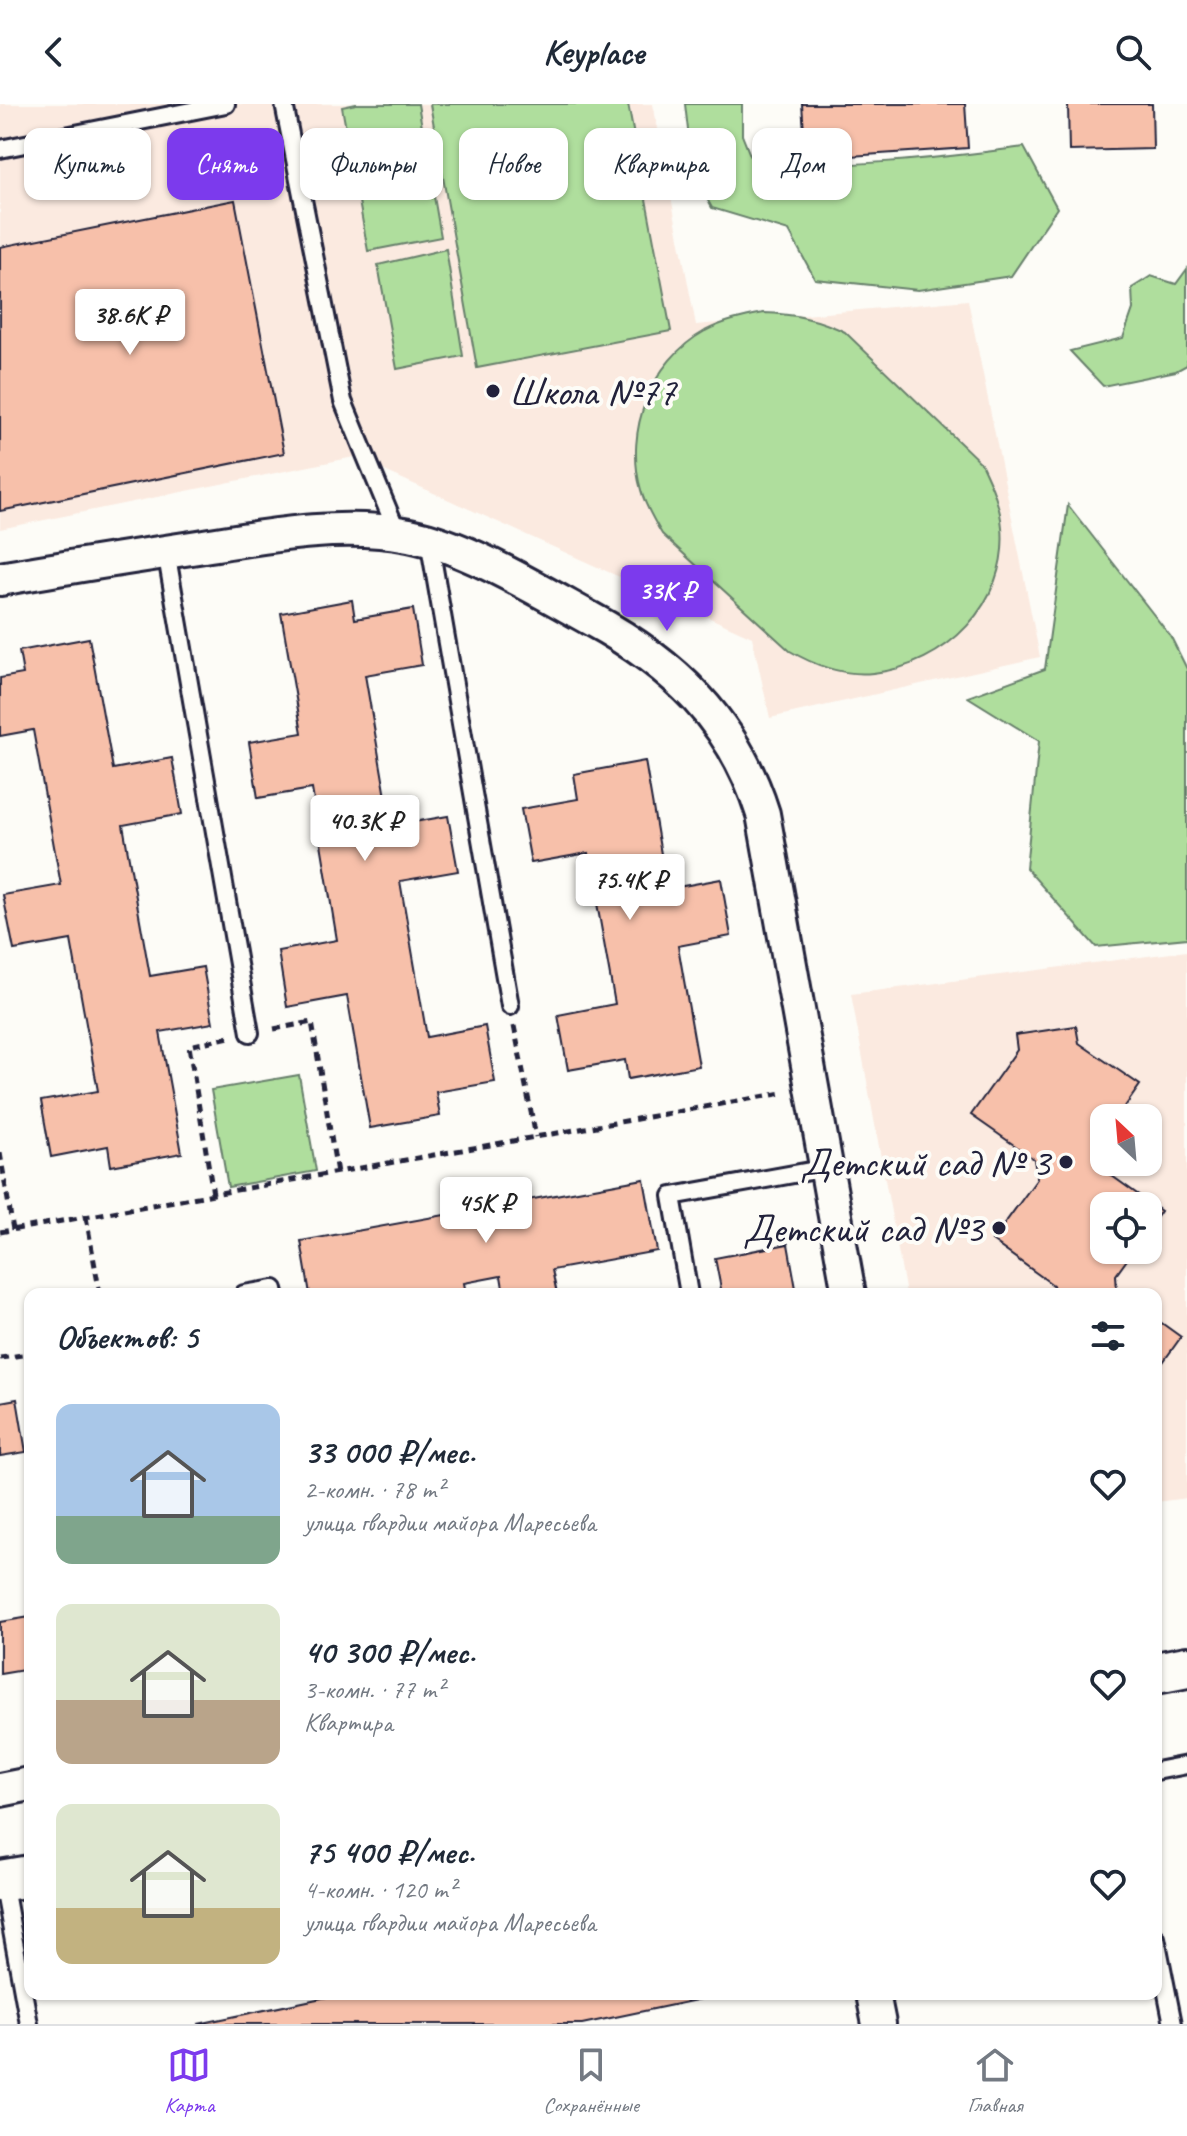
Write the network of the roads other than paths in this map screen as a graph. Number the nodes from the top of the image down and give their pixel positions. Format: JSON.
{"nodes":[{"id":1,"x":226,"y":104,"type":"edge"},
{"id":2,"x":284,"y":104,"type":"edge"},
{"id":3,"x":0,"y":149,"type":"edge"},
{"id":4,"x":413,"y":537,"type":"junction"},
{"id":5,"x":166,"y":551,"type":"junction"},
{"id":6,"x":0,"y":579,"type":"edge"},
{"id":7,"x":510,"y":1006,"type":"road end"},
{"id":8,"x":250,"y":1033,"type":"road end"},
{"id":9,"x":827,"y":1168,"type":"junction"},
{"id":10,"x":688,"y":1288,"type":"edge"},
{"id":11,"x":848,"y":1288,"type":"edge"},
{"id":12,"x":1187,"y":1667,"type":"edge"},
{"id":13,"x":1162,"y":1672,"type":"edge"},
{"id":14,"x":1187,"y":1765,"type":"edge"},
{"id":15,"x":1162,"y":1770,"type":"edge"},
{"id":16,"x":24,"y":1785,"type":"edge"},
{"id":17,"x":0,"y":1790,"type":"edge"},
{"id":18,"x":11,"y":1879,"type":"edge"},
{"id":19,"x":1162,"y":1968,"type":"edge"},
{"id":20,"x":24,"y":1984,"type":"edge"},
{"id":21,"x":26,"y":2000,"type":"edge"},
{"id":22,"x":874,"y":2000,"type":"edge"},
{"id":23,"x":29,"y":2024,"type":"edge"},
{"id":24,"x":879,"y":2024,"type":"edge"},
{"id":25,"x":1173,"y":2024,"type":"edge"}],
"edges":[{"from":1,"to":3,"type":"lane"},
{"from":2,"to":4,"type":"lane"},
{"from":4,"to":5,"type":"street"},
{"from":4,"to":7,"type":"lane"},
{"from":4,"to":9,"type":"street"},
{"from":5,"to":6,"type":"street"},
{"from":5,"to":8,"type":"lane"},
{"from":9,"to":10,"type":"lane"},
{"from":9,"to":11,"type":"street"},
{"from":12,"to":13,"type":"street"},
{"from":14,"to":15,"type":"lane"},
{"from":16,"to":17,"type":"street"},
{"from":18,"to":20,"type":"lane"},
{"from":19,"to":25,"type":"lane"},
{"from":21,"to":23,"type":"lane"},
{"from":22,"to":24,"type":"street"}]}
